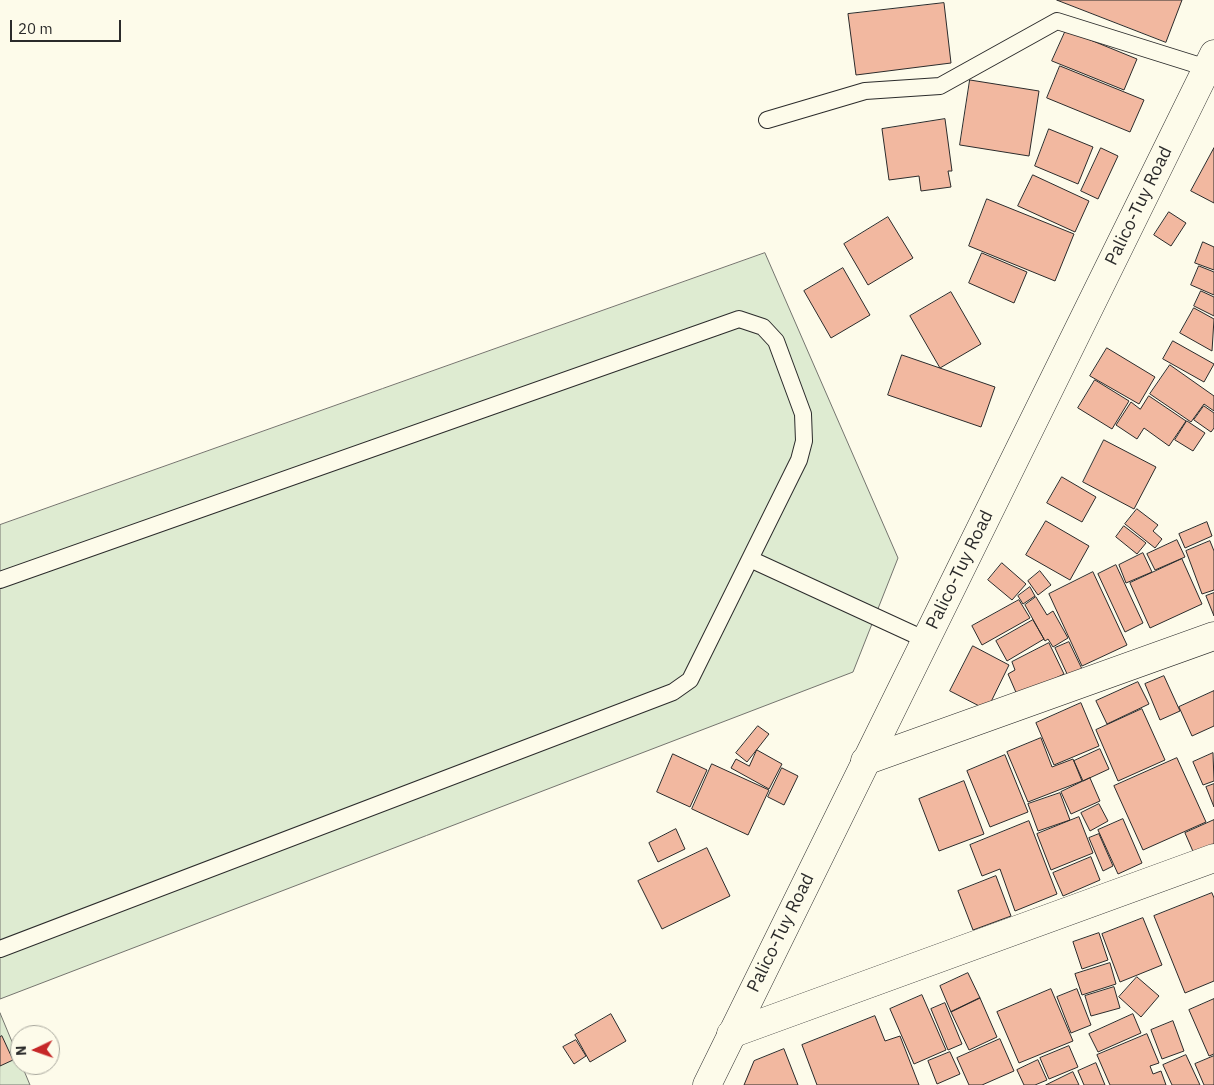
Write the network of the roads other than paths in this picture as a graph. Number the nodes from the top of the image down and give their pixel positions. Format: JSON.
{"nodes":[{"id":1,"x":1210,"y":61,"type":"edge"},
{"id":2,"x":767,"y":120,"type":"dead end"},
{"id":3,"x":750,"y":559,"type":"junction"},
{"id":4,"x":0,"y":580,"type":"edge"},
{"id":5,"x":1214,"y":636,"type":"edge"},
{"id":6,"x":926,"y":640,"type":"junction"},
{"id":7,"x":865,"y":762,"type":"junction"},
{"id":8,"x":1214,"y":858,"type":"edge"},
{"id":9,"x":0,"y":950,"type":"edge"},
{"id":10,"x":731,"y":1034,"type":"junction"},
{"id":11,"x":706,"y":1085,"type":"edge"}],
"edges":[{"from":1,"to":2,"type":"lane"},
{"from":1,"to":6,"type":"main road","name":"Palico-Tuy Road"},
{"from":3,"to":4,"type":"lane"},
{"from":3,"to":6,"type":"lane"},
{"from":3,"to":9,"type":"lane"},
{"from":5,"to":7,"type":"main road"},
{"from":6,"to":7,"type":"main road","name":"Palico-Tuy Road"},
{"from":7,"to":10,"type":"main road","name":"Palico-Tuy Road"},
{"from":8,"to":10,"type":"main road"},
{"from":10,"to":11,"type":"main road","name":"Palico-Tuy Road"}]}
